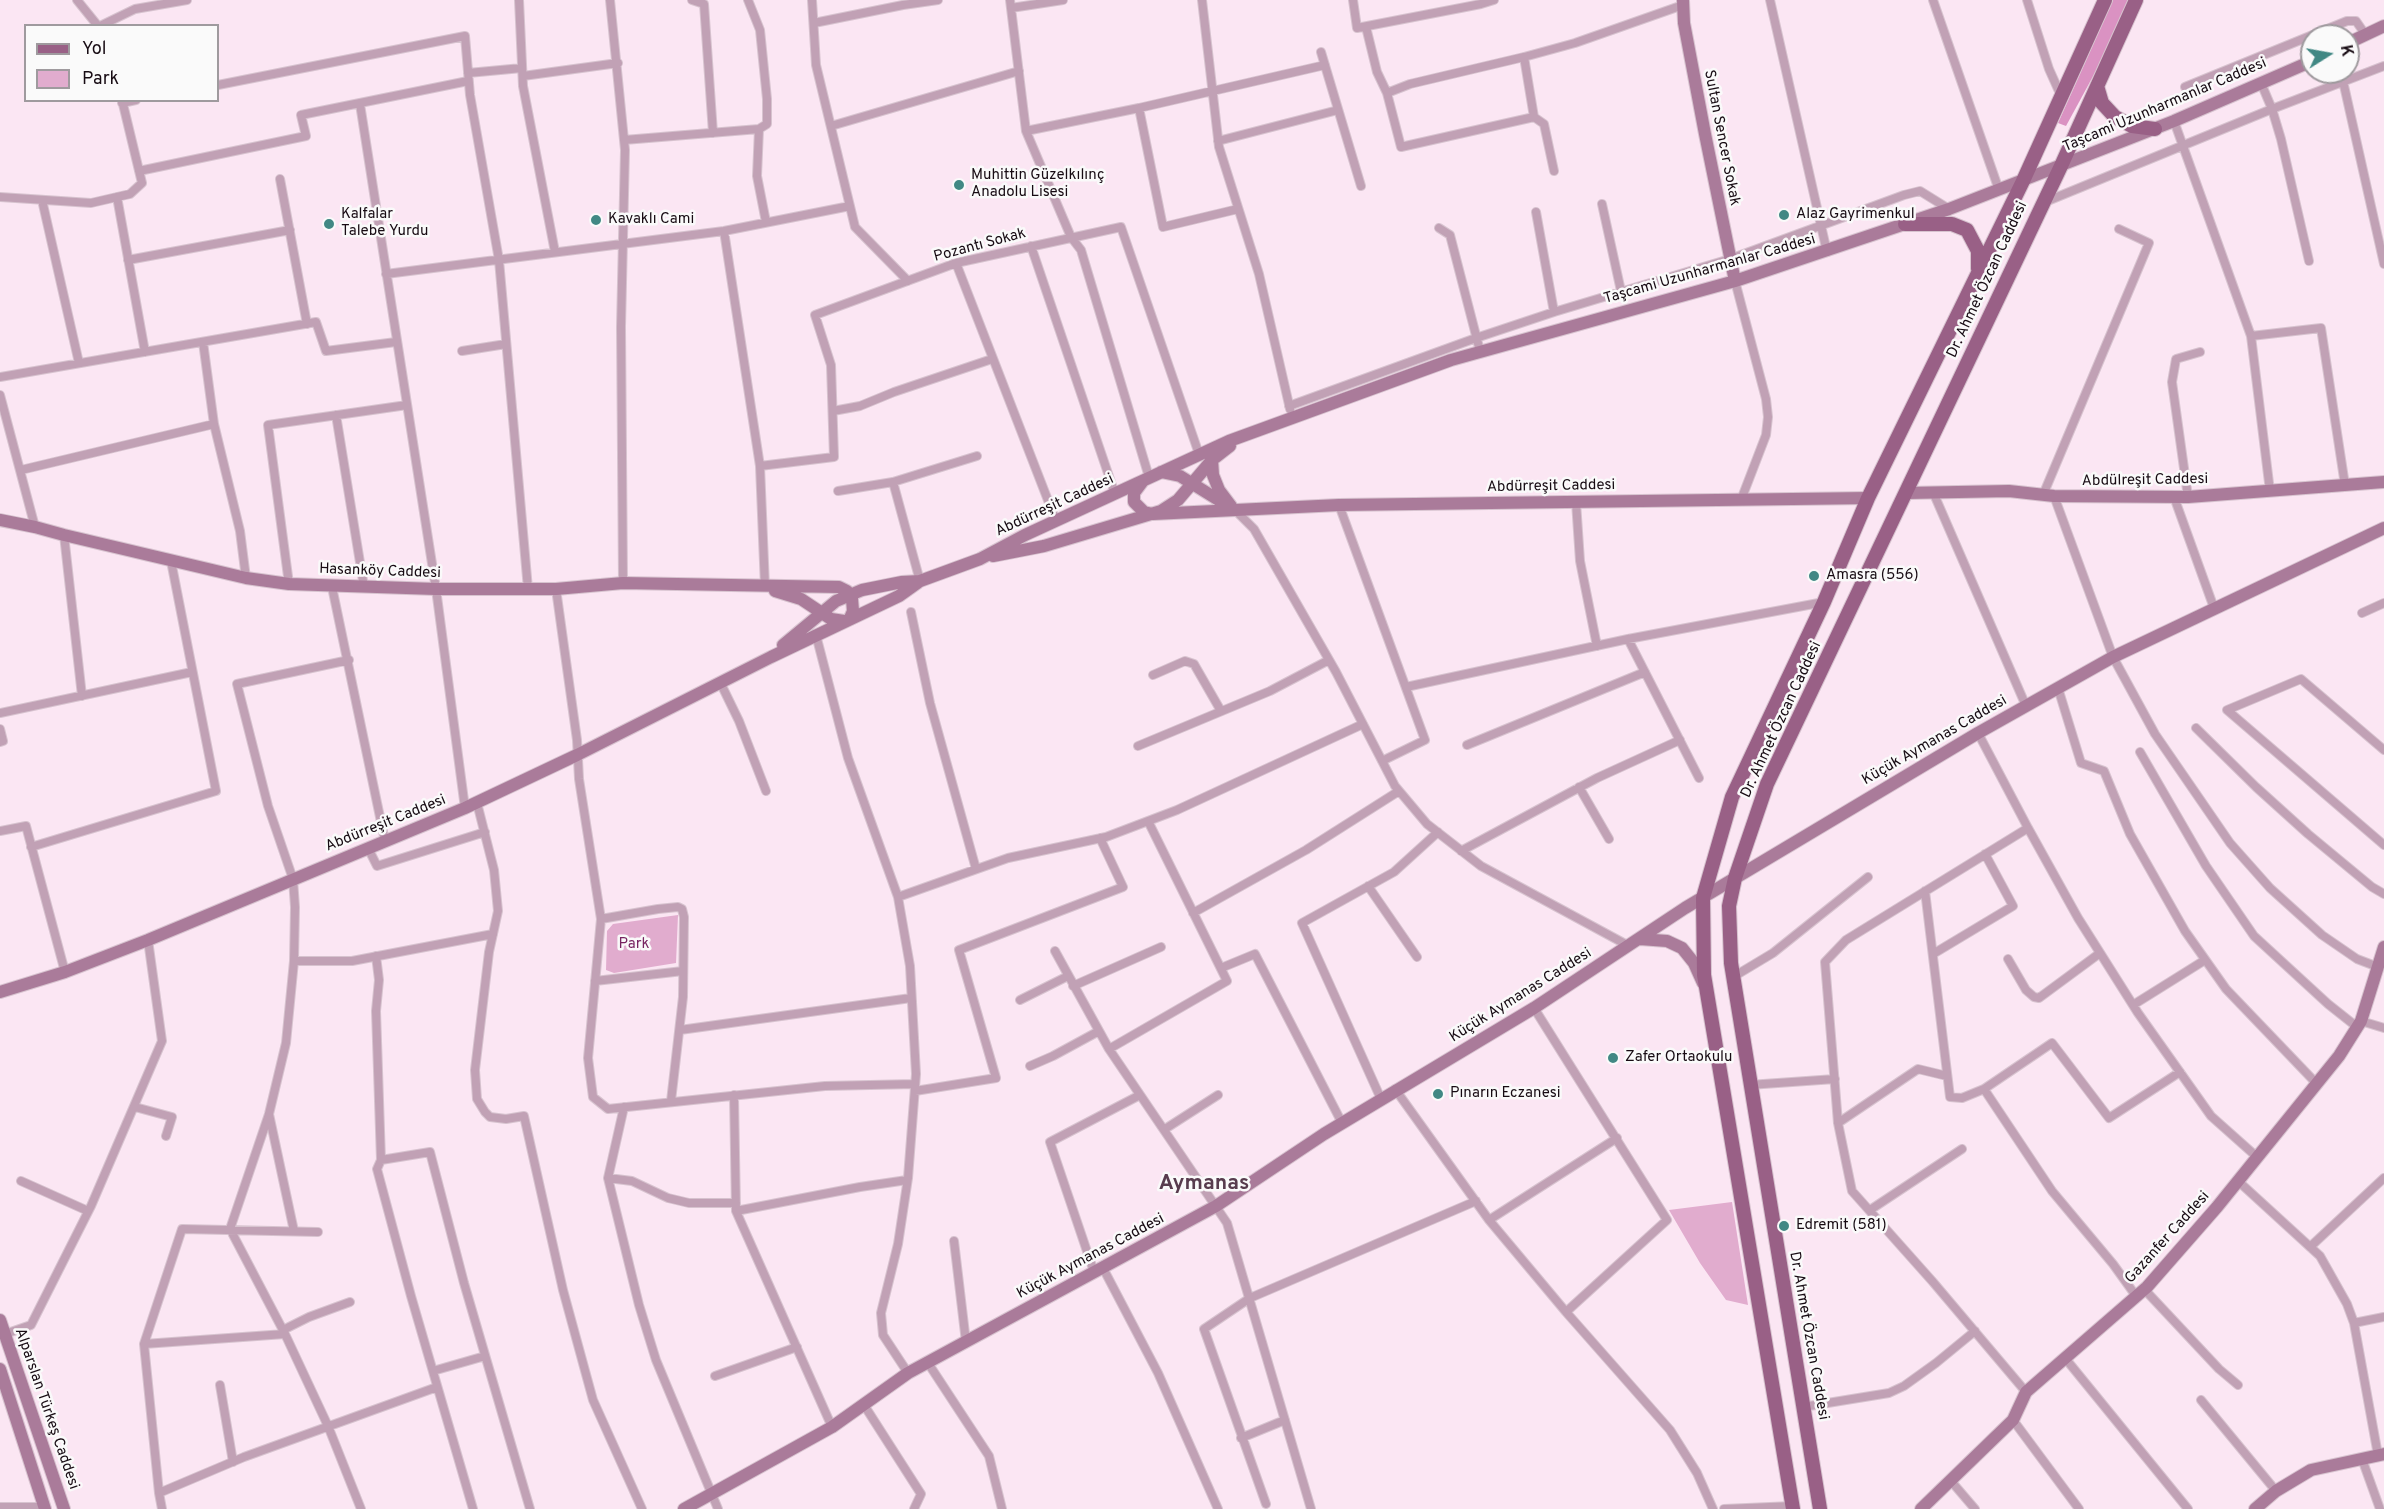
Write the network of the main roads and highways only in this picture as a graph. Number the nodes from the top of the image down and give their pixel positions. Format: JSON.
{"nodes":[{"id":1,"x":2105,"y":0,"type":"edge"},
{"id":2,"x":2136,"y":0,"type":"edge"},
{"id":3,"x":2097,"y":86,"type":"junction"},
{"id":4,"x":2155,"y":129,"type":"road end"},
{"id":5,"x":1905,"y":224,"type":"road end"},
{"id":6,"x":1978,"y":275,"type":"junction"},
{"id":7,"x":1793,"y":1508,"type":"edge"},
{"id":8,"x":1820,"y":1509,"type":"edge"}],
"edges":[{"from":1,"to":6,"type":"main road","name":"Dr. Ahmet Özcan Caddesi"},
{"from":2,"to":3,"type":"main road","name":"Dr. Ahmet Özcan Caddesi"},
{"from":3,"to":4,"type":"main road"},
{"from":3,"to":8,"type":"main road","name":"Dr. Ahmet Özcan Caddesi"},
{"from":5,"to":6,"type":"main road"},
{"from":6,"to":7,"type":"main road","name":"Dr. Ahmet Özcan Caddesi"}]}
